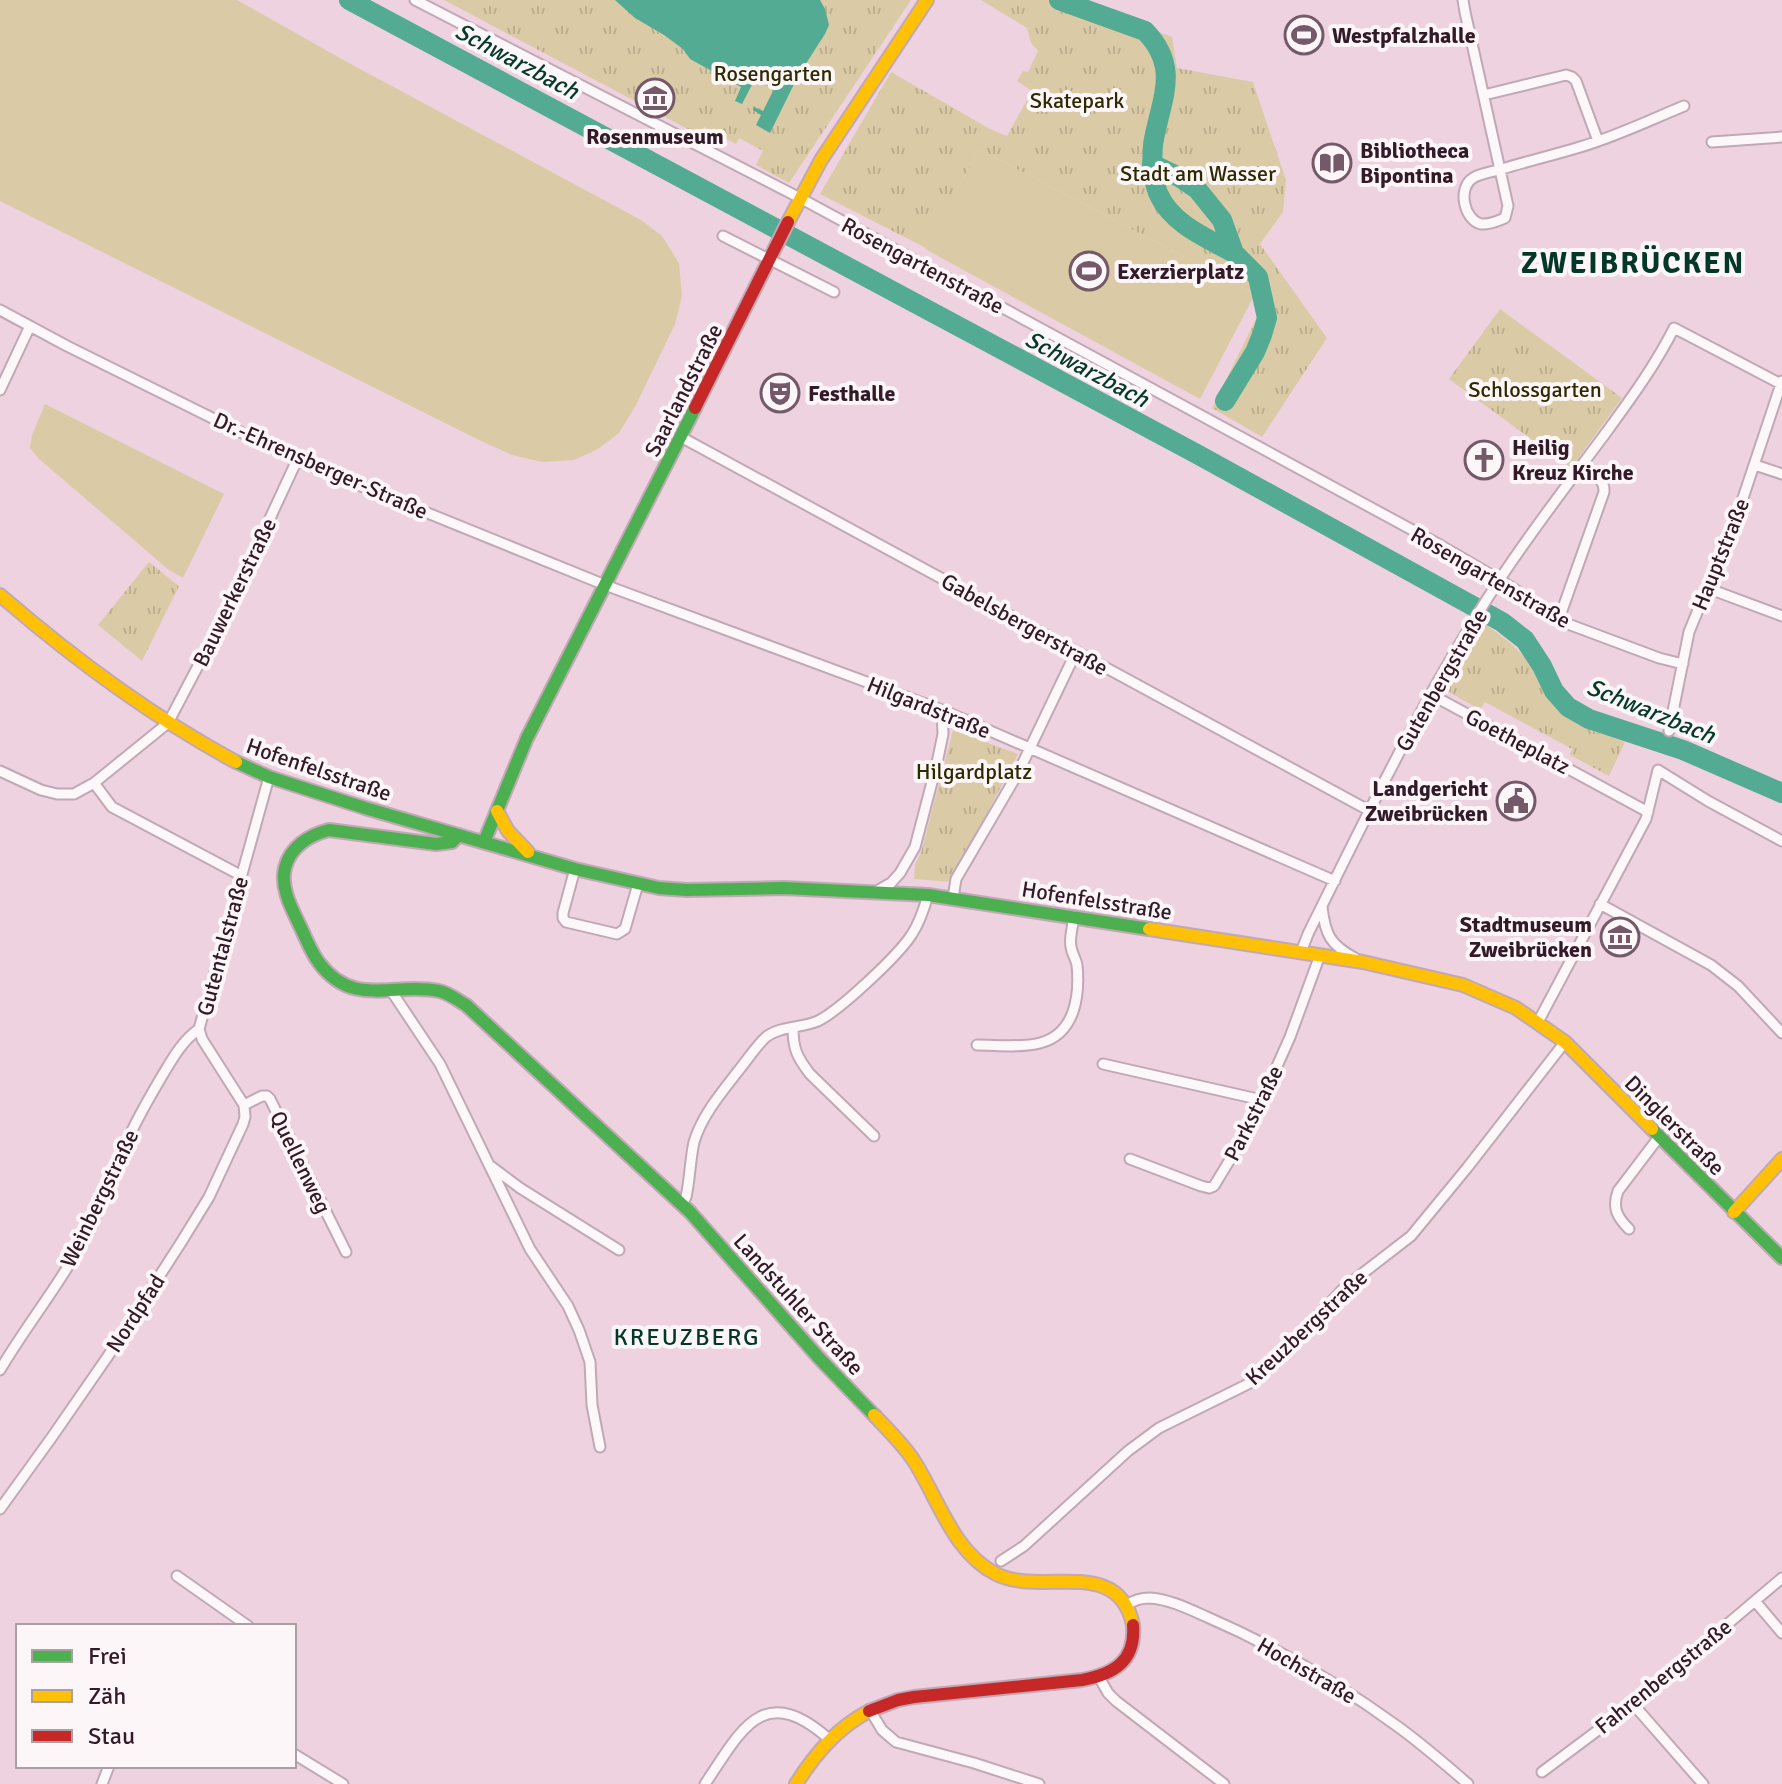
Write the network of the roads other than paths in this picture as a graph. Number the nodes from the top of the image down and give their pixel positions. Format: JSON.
{"nodes":[{"id":1,"x":415,"y":0,"type":"edge"},
{"id":2,"x":927,"y":0,"type":"edge"},
{"id":3,"x":1463,"y":0,"type":"edge"},
{"id":4,"x":1484,"y":95,"type":"junction"},
{"id":5,"x":1684,"y":106,"type":"dead end"},
{"id":6,"x":1782,"y":137,"type":"edge"},
{"id":7,"x":1598,"y":141,"type":"junction"},
{"id":8,"x":1712,"y":142,"type":"dead end"},
{"id":9,"x":1500,"y":170,"type":"junction"},
{"id":10,"x":800,"y":198,"type":"junction"},
{"id":11,"x":723,"y":236,"type":"dead end"},
{"id":12,"x":770,"y":255,"type":"junction"},
{"id":13,"x":834,"y":292,"type":"dead end"},
{"id":14,"x":0,"y":310,"type":"edge"},
{"id":15,"x":30,"y":326,"type":"junction"},
{"id":16,"x":1781,"y":382,"type":"edge"},
{"id":17,"x":0,"y":390,"type":"edge"},
{"id":18,"x":681,"y":437,"type":"junction"},
{"id":19,"x":297,"y":460,"type":"junction"},
{"id":20,"x":1755,"y":465,"type":"junction"},
{"id":21,"x":1582,"y":466,"type":"junction"},
{"id":22,"x":1782,"y":474,"type":"edge"},
{"id":23,"x":1500,"y":580,"type":"junction"},
{"id":24,"x":605,"y":585,"type":"junction"},
{"id":25,"x":1707,"y":588,"type":"junction"},
{"id":26,"x":0,"y":595,"type":"edge"},
{"id":27,"x":1782,"y":616,"type":"edge"},
{"id":28,"x":1559,"y":619,"type":"junction"},
{"id":29,"x":1076,"y":652,"type":"junction"},
{"id":30,"x":1683,"y":664,"type":"junction"},
{"id":31,"x":1430,"y":694,"type":"junction"},
{"id":32,"x":942,"y":710,"type":"junction"},
{"id":33,"x":168,"y":723,"type":"junction"},
{"id":34,"x":1669,"y":731,"type":"dead end"},
{"id":35,"x":1031,"y":749,"type":"junction"},
{"id":36,"x":0,"y":771,"type":"edge"},
{"id":37,"x":269,"y":777,"type":"junction"},
{"id":38,"x":94,"y":783,"type":"junction"},
{"id":39,"x":497,"y":811,"type":"junction"},
{"id":40,"x":1370,"y":811,"type":"junction"},
{"id":41,"x":1648,"y":812,"type":"junction"},
{"id":42,"x":459,"y":835,"type":"junction"},
{"id":43,"x":1782,"y":841,"type":"edge"},
{"id":44,"x":484,"y":842,"type":"junction"},
{"id":45,"x":530,"y":855,"type":"junction"},
{"id":46,"x":575,"y":869,"type":"junction"},
{"id":47,"x":242,"y":876,"type":"junction"},
{"id":48,"x":1335,"y":881,"type":"junction"},
{"id":49,"x":638,"y":884,"type":"junction"},
{"id":50,"x":877,"y":891,"type":"junction"},
{"id":51,"x":928,"y":895,"type":"junction"},
{"id":52,"x":953,"y":898,"type":"junction"},
{"id":53,"x":1600,"y":904,"type":"junction"},
{"id":54,"x":1322,"y":907,"type":"junction"},
{"id":55,"x":1074,"y":916,"type":"junction"},
{"id":56,"x":1301,"y":952,"type":"junction"},
{"id":57,"x":1320,"y":955,"type":"junction"},
{"id":58,"x":1363,"y":962,"type":"junction"},
{"id":59,"x":392,"y":992,"type":"junction"},
{"id":60,"x":1538,"y":1022,"type":"junction"},
{"id":61,"x":793,"y":1028,"type":"junction"},
{"id":62,"x":199,"y":1029,"type":"junction"},
{"id":63,"x":1782,"y":1033,"type":"edge"},
{"id":64,"x":1565,"y":1042,"type":"junction"},
{"id":65,"x":977,"y":1045,"type":"dead end"},
{"id":66,"x":1103,"y":1064,"type":"dead end"},
{"id":67,"x":1262,"y":1100,"type":"junction"},
{"id":68,"x":244,"y":1105,"type":"junction"},
{"id":69,"x":874,"y":1136,"type":"dead end"},
{"id":70,"x":1659,"y":1137,"type":"junction"},
{"id":71,"x":1130,"y":1159,"type":"dead end"},
{"id":72,"x":1782,"y":1159,"type":"edge"},
{"id":73,"x":489,"y":1165,"type":"junction"},
{"id":74,"x":682,"y":1204,"type":"junction"},
{"id":75,"x":1734,"y":1212,"type":"junction"},
{"id":76,"x":1629,"y":1229,"type":"dead end"},
{"id":77,"x":619,"y":1250,"type":"dead end"},
{"id":78,"x":346,"y":1252,"type":"dead end"},
{"id":79,"x":1782,"y":1258,"type":"edge"},
{"id":80,"x":0,"y":1370,"type":"edge"},
{"id":81,"x":600,"y":1447,"type":"dead end"},
{"id":82,"x":0,"y":1509,"type":"edge"},
{"id":83,"x":1001,"y":1561,"type":"dead end"},
{"id":84,"x":177,"y":1576,"type":"dead end"},
{"id":85,"x":1782,"y":1578,"type":"edge"},
{"id":86,"x":1755,"y":1601,"type":"junction"},
{"id":87,"x":1127,"y":1605,"type":"junction"},
{"id":88,"x":245,"y":1624,"type":"edge"},
{"id":89,"x":1782,"y":1633,"type":"edge"},
{"id":90,"x":1099,"y":1677,"type":"junction"},
{"id":91,"x":1633,"y":1704,"type":"junction"},
{"id":92,"x":870,"y":1710,"type":"junction"},
{"id":93,"x":829,"y":1739,"type":"junction"},
{"id":94,"x":296,"y":1755,"type":"edge"},
{"id":95,"x":1542,"y":1772,"type":"dead end"},
{"id":96,"x":343,"y":1784,"type":"edge"},
{"id":97,"x":705,"y":1784,"type":"edge"},
{"id":98,"x":796,"y":1784,"type":"edge"},
{"id":99,"x":1039,"y":1784,"type":"edge"},
{"id":100,"x":1224,"y":1784,"type":"edge"},
{"id":101,"x":1468,"y":1784,"type":"edge"},
{"id":102,"x":1703,"y":1784,"type":"edge"}],
"edges":[{"from":1,"to":10,"type":"street","name":"Rosengartenstraße"},
{"from":2,"to":10,"type":"main road","name":"Saarlandstraße"},
{"from":3,"to":4,"type":"street"},
{"from":4,"to":7,"type":"street"},
{"from":4,"to":9,"type":"street"},
{"from":5,"to":7,"type":"street"},
{"from":6,"to":8,"type":"street"},
{"from":7,"to":9,"type":"street"},
{"from":9,"to":9,"type":"street"},
{"from":10,"to":12,"type":"main road","name":"Saarlandstraße"},
{"from":10,"to":23,"type":"street","name":"Rosengartenstraße"},
{"from":11,"to":12,"type":"street"},
{"from":12,"to":13,"type":"street"},
{"from":12,"to":18,"type":"main road","name":"Saarlandstraße"},
{"from":14,"to":15,"type":"street","name":"Dr.-Ehrensberger-Straße"},
{"from":15,"to":17,"type":"street"},
{"from":15,"to":19,"type":"street","name":"Dr.-Ehrensberger-Straße"},
{"from":16,"to":20,"type":"street","name":"Hauptstraße"},
{"from":16,"to":21,"type":"street","name":"Gutenbergstraße"},
{"from":18,"to":24,"type":"main road","name":"Saarlandstraße"},
{"from":18,"to":29,"type":"street","name":"Gabelsbergerstraße"},
{"from":19,"to":24,"type":"street","name":"Dr.-Ehrensberger-Straße"},
{"from":19,"to":33,"type":"street","name":"Bauwerkerstraße"},
{"from":20,"to":22,"type":"street"},
{"from":20,"to":25,"type":"street","name":"Hauptstraße"},
{"from":21,"to":23,"type":"street","name":"Gutenbergstraße"},
{"from":21,"to":28,"type":"street"},
{"from":23,"to":28,"type":"street","name":"Rosengartenstraße"},
{"from":23,"to":31,"type":"street","name":"Gutenbergstraße"},
{"from":24,"to":32,"type":"street","name":"Hilgardstraße"},
{"from":24,"to":39,"type":"main road","name":"Saarlandstraße"},
{"from":25,"to":27,"type":"street"},
{"from":25,"to":30,"type":"street","name":"Hauptstraße"},
{"from":26,"to":33,"type":"main road","name":"Hofenfelsstraße"},
{"from":28,"to":30,"type":"street","name":"Rosengartenstraße"},
{"from":29,"to":35,"type":"street"},
{"from":29,"to":40,"type":"street","name":"Gabelsbergerstraße"},
{"from":30,"to":34,"type":"street","name":"Hauptstraße"},
{"from":31,"to":40,"type":"street","name":"Gutenbergstraße"},
{"from":31,"to":41,"type":"street","name":"Goetheplatz"},
{"from":32,"to":35,"type":"street","name":"Hilgardstraße"},
{"from":32,"to":50,"type":"street"},
{"from":33,"to":37,"type":"main road","name":"Hofenfelsstraße"},
{"from":33,"to":38,"type":"street"},
{"from":35,"to":48,"type":"street","name":"Hilgardstraße"},
{"from":35,"to":52,"type":"street"},
{"from":36,"to":38,"type":"street"},
{"from":37,"to":42,"type":"main road","name":"Hofenfelsstraße"},
{"from":37,"to":47,"type":"street","name":"Gutentalstraße"},
{"from":38,"to":47,"type":"street"},
{"from":39,"to":44,"type":"main road","name":"Saarlandstraße"},
{"from":39,"to":45,"type":"main road"},
{"from":40,"to":48,"type":"street","name":"Gutenbergstraße"},
{"from":41,"to":43,"type":"street"},
{"from":41,"to":53,"type":"street"},
{"from":42,"to":44,"type":"main road","name":"Hofenfelsstraße"},
{"from":42,"to":59,"type":"main road","name":"Landstuhler Straße"},
{"from":44,"to":45,"type":"main road","name":"Hofenfelsstraße"},
{"from":45,"to":46,"type":"main road","name":"Hofenfelsstraße"},
{"from":46,"to":49,"type":"main road","name":"Hofenfelsstraße"},
{"from":46,"to":49,"type":"street"},
{"from":47,"to":62,"type":"street","name":"Gutentalstraße"},
{"from":48,"to":54,"type":"street","name":"Gutenbergstraße"},
{"from":49,"to":50,"type":"main road","name":"Hofenfelsstraße"},
{"from":50,"to":51,"type":"main road","name":"Hofenfelsstraße"},
{"from":51,"to":52,"type":"main road","name":"Hofenfelsstraße"},
{"from":51,"to":61,"type":"street"},
{"from":52,"to":55,"type":"main road","name":"Hofenfelsstraße"},
{"from":53,"to":60,"type":"street"},
{"from":53,"to":63,"type":"street"},
{"from":54,"to":56,"type":"street","name":"Gutenbergstraße"},
{"from":54,"to":58,"type":"street"},
{"from":55,"to":56,"type":"main road","name":"Hofenfelsstraße"},
{"from":55,"to":65,"type":"street"},
{"from":56,"to":57,"type":"main road","name":"Hofenfelsstraße"},
{"from":57,"to":58,"type":"main road","name":"Hofenfelsstraße"},
{"from":57,"to":67,"type":"street","name":"Parkstraße"},
{"from":58,"to":60,"type":"main road","name":"Hofenfelsstraße"},
{"from":59,"to":73,"type":"street"},
{"from":59,"to":74,"type":"main road","name":"Landstuhler Straße"},
{"from":60,"to":64,"type":"main road","name":"Dinglerstraße"},
{"from":61,"to":69,"type":"street"},
{"from":61,"to":74,"type":"street"},
{"from":62,"to":68,"type":"street","name":"Gutentalstraße"},
{"from":62,"to":80,"type":"street","name":"Weinbergstraße"},
{"from":64,"to":70,"type":"main road","name":"Dinglerstraße"},
{"from":64,"to":83,"type":"street","name":"Kreuzbergstraße"},
{"from":66,"to":67,"type":"street"},
{"from":67,"to":71,"type":"street","name":"Parkstraße"},
{"from":68,"to":78,"type":"street","name":"Quellenweg"},
{"from":68,"to":82,"type":"street","name":"Nordpfad"},
{"from":70,"to":75,"type":"main road","name":"Dinglerstraße"},
{"from":70,"to":76,"type":"street"},
{"from":72,"to":75,"type":"main road"},
{"from":73,"to":77,"type":"street"},
{"from":73,"to":81,"type":"street"},
{"from":74,"to":87,"type":"main road","name":"Landstuhler Straße"},
{"from":75,"to":79,"type":"main road","name":"Dinglerstraße"},
{"from":84,"to":88,"type":"street"},
{"from":85,"to":86,"type":"street","name":"Fahrenbergstraße"},
{"from":86,"to":89,"type":"street"},
{"from":86,"to":91,"type":"street","name":"Fahrenbergstraße"},
{"from":87,"to":90,"type":"main road"},
{"from":87,"to":101,"type":"street","name":"Hochstraße"},
{"from":90,"to":92,"type":"main road"},
{"from":90,"to":100,"type":"street"},
{"from":91,"to":95,"type":"street","name":"Fahrenbergstraße"},
{"from":91,"to":102,"type":"street"},
{"from":92,"to":93,"type":"main road"},
{"from":92,"to":99,"type":"street"},
{"from":93,"to":97,"type":"street"},
{"from":93,"to":98,"type":"main road"},
{"from":94,"to":96,"type":"street"}]}
